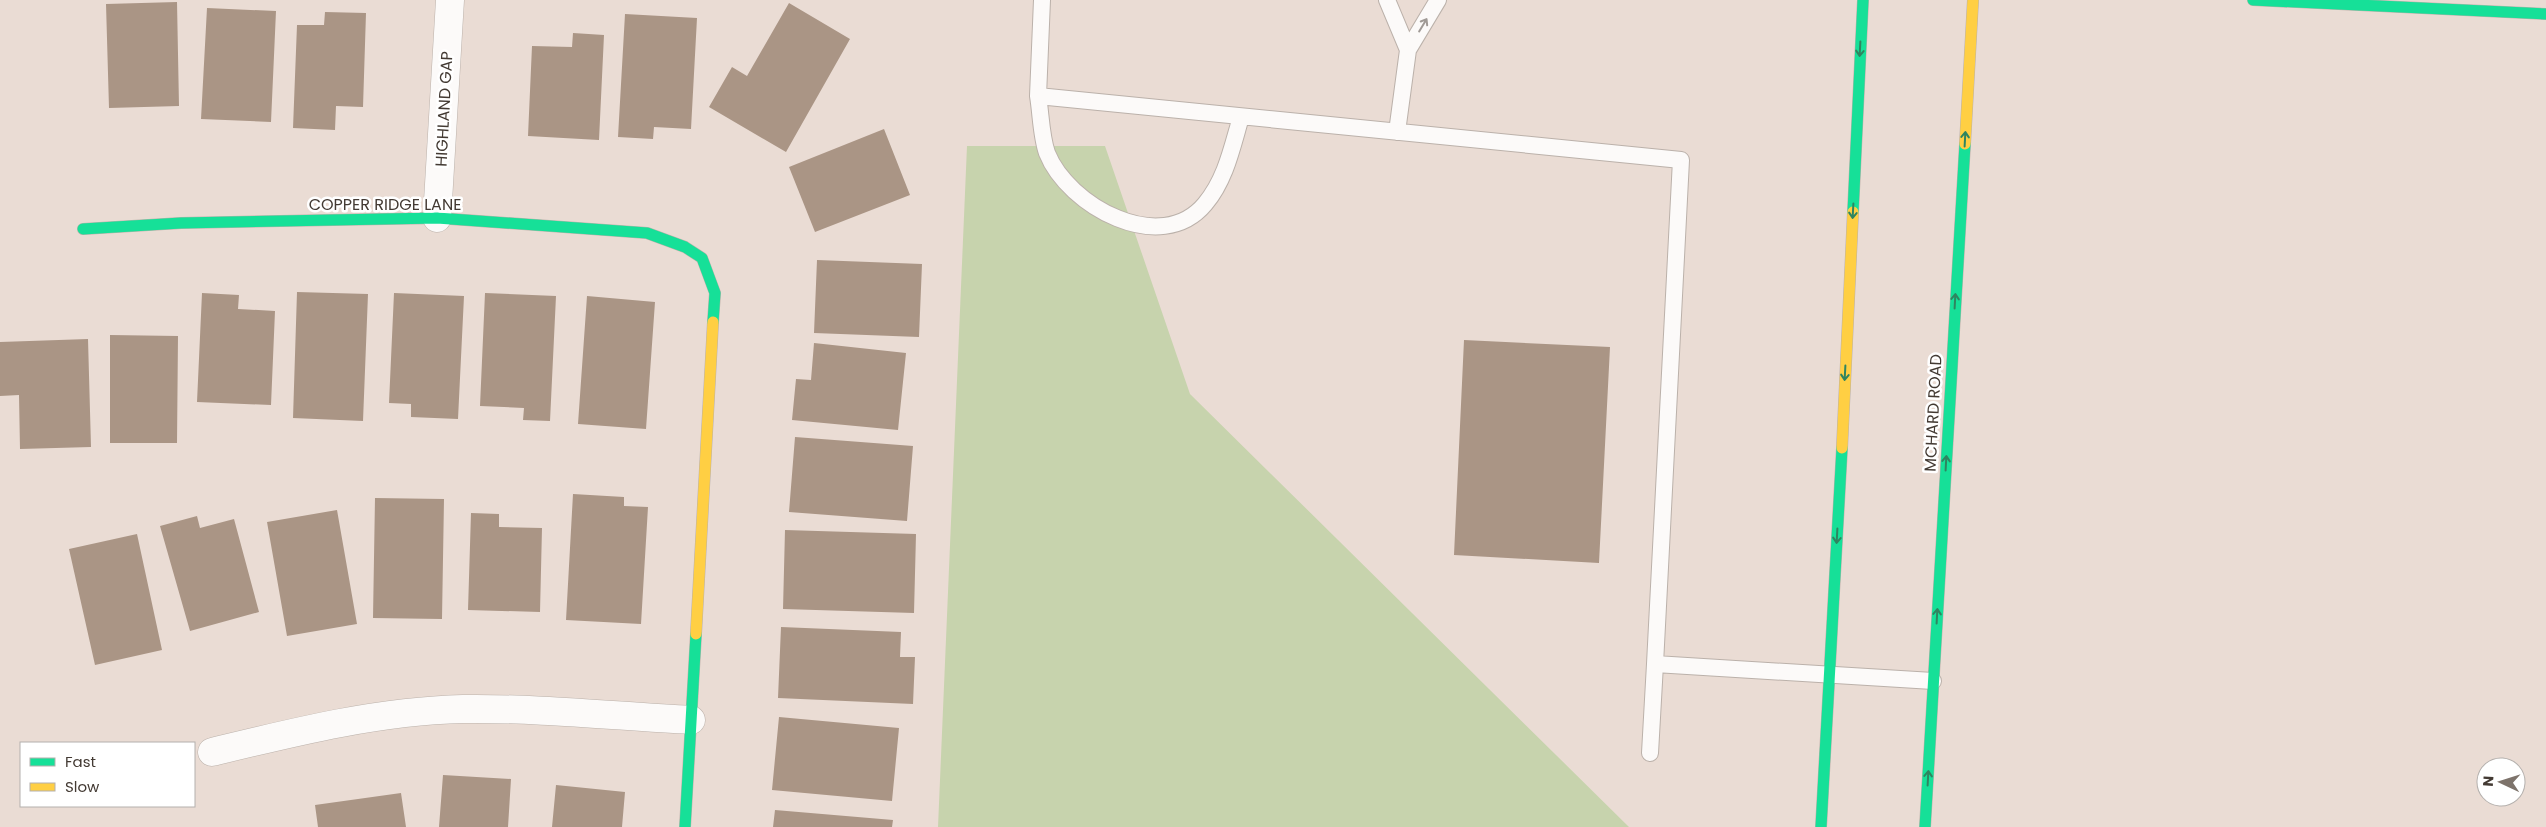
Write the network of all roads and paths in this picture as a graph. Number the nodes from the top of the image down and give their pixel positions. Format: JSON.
{"nodes":[{"id":1,"x":450,"y":0,"type":"edge"},
{"id":2,"x":1042,"y":0,"type":"edge"},
{"id":3,"x":1387,"y":0,"type":"edge"},
{"id":4,"x":1438,"y":0,"type":"edge"},
{"id":5,"x":1862,"y":0,"type":"edge"},
{"id":6,"x":1973,"y":0,"type":"edge"},
{"id":7,"x":2253,"y":0,"type":"edge"},
{"id":8,"x":2546,"y":14,"type":"edge"},
{"id":9,"x":1408,"y":50,"type":"junction"},
{"id":10,"x":1038,"y":96,"type":"junction"},
{"id":11,"x":1241,"y":116,"type":"junction"},
{"id":12,"x":1397,"y":132,"type":"junction"},
{"id":13,"x":437,"y":218,"type":"junction"},
{"id":14,"x":83,"y":229,"type":"dead end"},
{"id":15,"x":1655,"y":664,"type":"junction"},
{"id":16,"x":1831,"y":676,"type":"junction"},
{"id":17,"x":1934,"y":681,"type":"junction"},
{"id":18,"x":691,"y":720,"type":"junction"},
{"id":19,"x":212,"y":752,"type":"dead end"},
{"id":20,"x":1650,"y":753,"type":"dead end"},
{"id":21,"x":685,"y":827,"type":"edge"},
{"id":22,"x":1821,"y":827,"type":"edge"},
{"id":23,"x":1925,"y":827,"type":"edge"}],
"edges":[{"from":1,"to":13,"type":"street","name":"HIGHLAND GAP"},
{"from":2,"to":10,"type":"lane"},
{"from":3,"to":9,"type":"lane"},
{"from":9,"to":4,"type":"lane","one_way":true},
{"from":5,"to":16,"type":"main road","one_way":true},
{"from":17,"to":6,"type":"main road","name":"MCHARD ROAD","one_way":true},
{"from":7,"to":8,"type":"main road"},
{"from":9,"to":12,"type":"lane"},
{"from":10,"to":11,"type":"lane"},
{"from":10,"to":11,"type":"lane"},
{"from":11,"to":12,"type":"lane"},
{"from":12,"to":15,"type":"lane"},
{"from":13,"to":14,"type":"main road","name":"COPPER RIDGE LANE"},
{"from":13,"to":18,"type":"main road","name":"COPPER RIDGE LANE"},
{"from":15,"to":16,"type":"lane"},
{"from":15,"to":20,"type":"lane"},
{"from":16,"to":17,"type":"lane"},
{"from":16,"to":22,"type":"main road"},
{"from":23,"to":17,"type":"main road","name":"MCHARD ROAD","one_way":true},
{"from":18,"to":19,"type":"street"},
{"from":18,"to":21,"type":"main road","name":"COPPER RIDGE LANE"}]}
